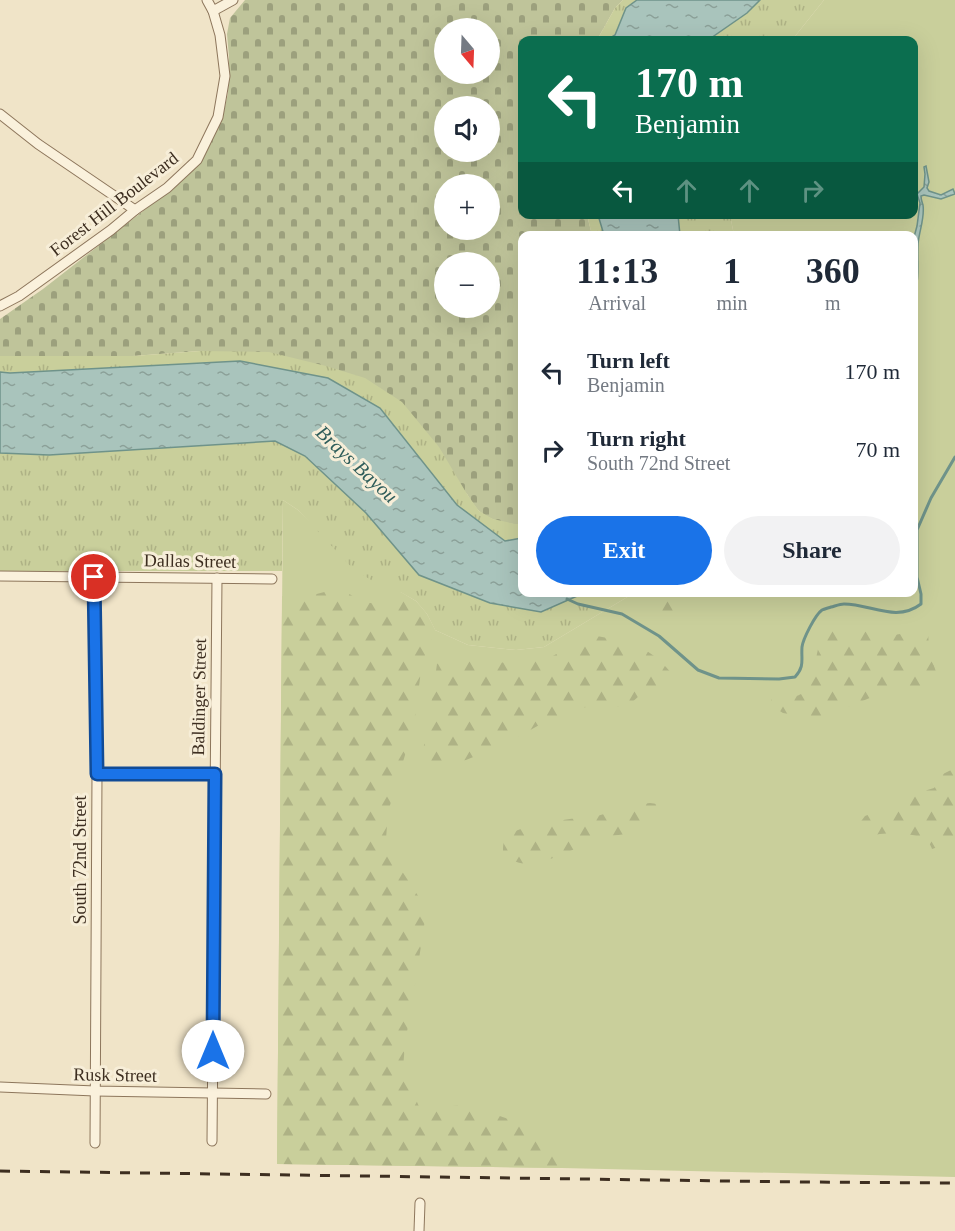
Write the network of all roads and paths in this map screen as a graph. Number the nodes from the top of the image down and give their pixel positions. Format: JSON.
{"nodes":[{"id":1,"x":207,"y":0,"type":"edge"},
{"id":2,"x":233,"y":0,"type":"edge"},
{"id":3,"x":213,"y":11,"type":"junction"},
{"id":4,"x":0,"y":114,"type":"edge"},
{"id":5,"x":135,"y":210,"type":"junction"},
{"id":6,"x":0,"y":306,"type":"edge"},
{"id":7,"x":0,"y":576,"type":"edge"},
{"id":8,"x":94,"y":577,"type":"junction"},
{"id":9,"x":217,"y":578,"type":"junction"},
{"id":10,"x":272,"y":579,"type":"dead end"},
{"id":11,"x":97,"y":774,"type":"junction"},
{"id":12,"x":215,"y":774,"type":"junction"},
{"id":13,"x":0,"y":1088,"type":"edge"},
{"id":14,"x":95,"y":1091,"type":"junction"},
{"id":15,"x":212,"y":1093,"type":"junction"},
{"id":16,"x":266,"y":1094,"type":"dead end"},
{"id":17,"x":212,"y":1141,"type":"dead end"},
{"id":18,"x":95,"y":1143,"type":"dead end"},
{"id":19,"x":420,"y":1203,"type":"dead end"},
{"id":20,"x":419,"y":1231,"type":"edge"}],
"edges":[{"from":1,"to":3,"type":"street","name":"Forest Hill Boulevard"},
{"from":2,"to":3,"type":"street"},
{"from":3,"to":5,"type":"street","name":"Forest Hill Boulevard"},
{"from":4,"to":5,"type":"street"},
{"from":5,"to":6,"type":"street","name":"Forest Hill Boulevard"},
{"from":7,"to":8,"type":"street","name":"Dallas Street"},
{"from":8,"to":9,"type":"street","name":"Dallas Street"},
{"from":8,"to":11,"type":"street","name":"South 72nd Street"},
{"from":9,"to":10,"type":"street","name":"Dallas Street"},
{"from":9,"to":12,"type":"street","name":"Baldinger Street"},
{"from":11,"to":12,"type":"street"},
{"from":11,"to":14,"type":"street","name":"South 72nd Street"},
{"from":12,"to":15,"type":"street","name":"Baldinger Street"},
{"from":13,"to":14,"type":"street","name":"Rusk Street"},
{"from":14,"to":15,"type":"street","name":"Rusk Street"},
{"from":14,"to":18,"type":"street","name":"South 72nd Street"},
{"from":15,"to":16,"type":"street","name":"Rusk Street"},
{"from":15,"to":17,"type":"street","name":"Baldinger Street"},
{"from":19,"to":20,"type":"street"}]}
